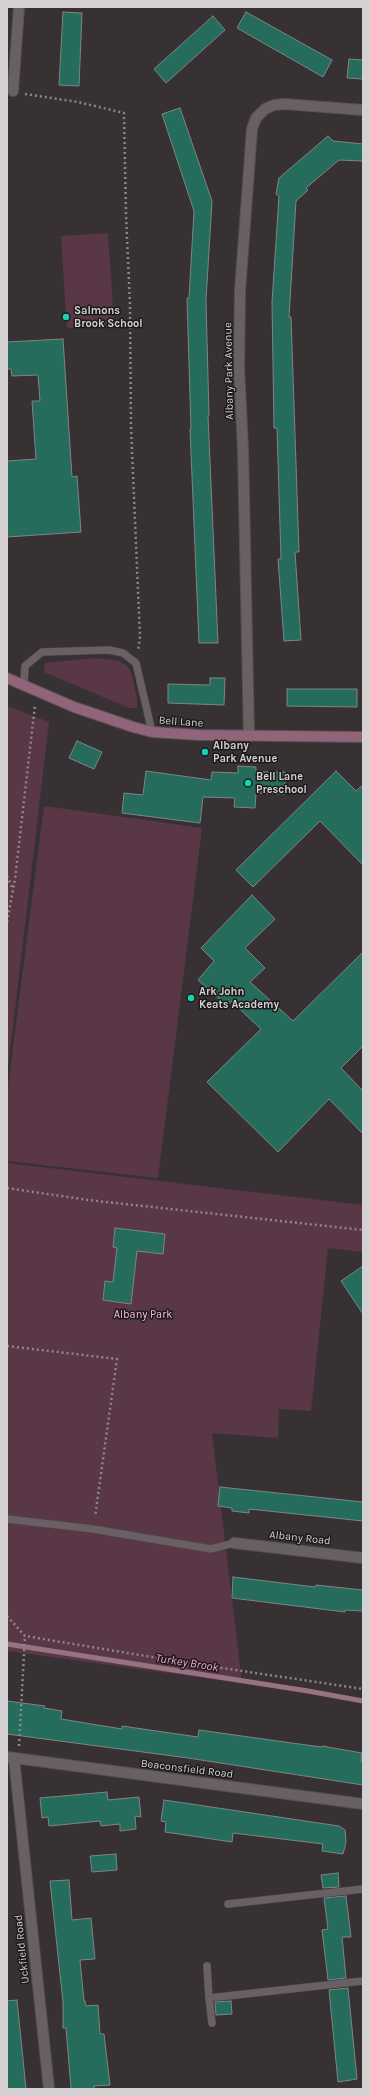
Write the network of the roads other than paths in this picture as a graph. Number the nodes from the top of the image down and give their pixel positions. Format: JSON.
{"nodes":[{"id":1,"x":19,"y":7,"type":"edge"},
{"id":2,"x":13,"y":91,"type":"road end"},
{"id":3,"x":363,"y":110,"type":"edge"},
{"id":4,"x":7,"y":678,"type":"edge"},
{"id":5,"x":24,"y":685,"type":"junction"},
{"id":6,"x":152,"y":732,"type":"junction"},
{"id":7,"x":249,"y":736,"type":"junction"},
{"id":8,"x":363,"y":737,"type":"edge"},
{"id":9,"x":7,"y":1519,"type":"edge"},
{"id":10,"x":234,"y":1543,"type":"joint"},
{"id":11,"x":363,"y":1558,"type":"edge"},
{"id":12,"x":13,"y":1758,"type":"edge"},
{"id":13,"x":363,"y":1804,"type":"edge"},
{"id":14,"x":363,"y":1814,"type":"edge"},
{"id":15,"x":363,"y":1888,"type":"edge"},
{"id":16,"x":228,"y":1904,"type":"dead end"},
{"id":17,"x":207,"y":1966,"type":"dead end"},
{"id":18,"x":363,"y":1981,"type":"edge"},
{"id":19,"x":209,"y":1998,"type":"junction"},
{"id":20,"x":212,"y":2023,"type":"dead end"},
{"id":21,"x":49,"y":2089,"type":"edge"}],
"edges":[{"from":1,"to":2,"type":"street"},
{"from":3,"to":7,"type":"street","name":"Albany Park Avenue"},
{"from":4,"to":5,"type":"street","name":"Bell Lane"},
{"from":5,"to":6,"type":"street","name":"Bell Lane"},
{"from":5,"to":6,"type":"lane"},
{"from":6,"to":7,"type":"street","name":"Bell Lane"},
{"from":7,"to":8,"type":"street","name":"Bell Lane"},
{"from":9,"to":10,"type":"lane"},
{"from":10,"to":11,"type":"street","name":"Albany Road"},
{"from":12,"to":13,"type":"street","name":"Beaconsfield Road"},
{"from":12,"to":21,"type":"street","name":"Uckfield Road"},
{"from":13,"to":14,"type":"street"},
{"from":15,"to":16,"type":"lane"},
{"from":17,"to":19,"type":"lane"},
{"from":18,"to":19,"type":"lane"},
{"from":19,"to":20,"type":"lane"}]}
